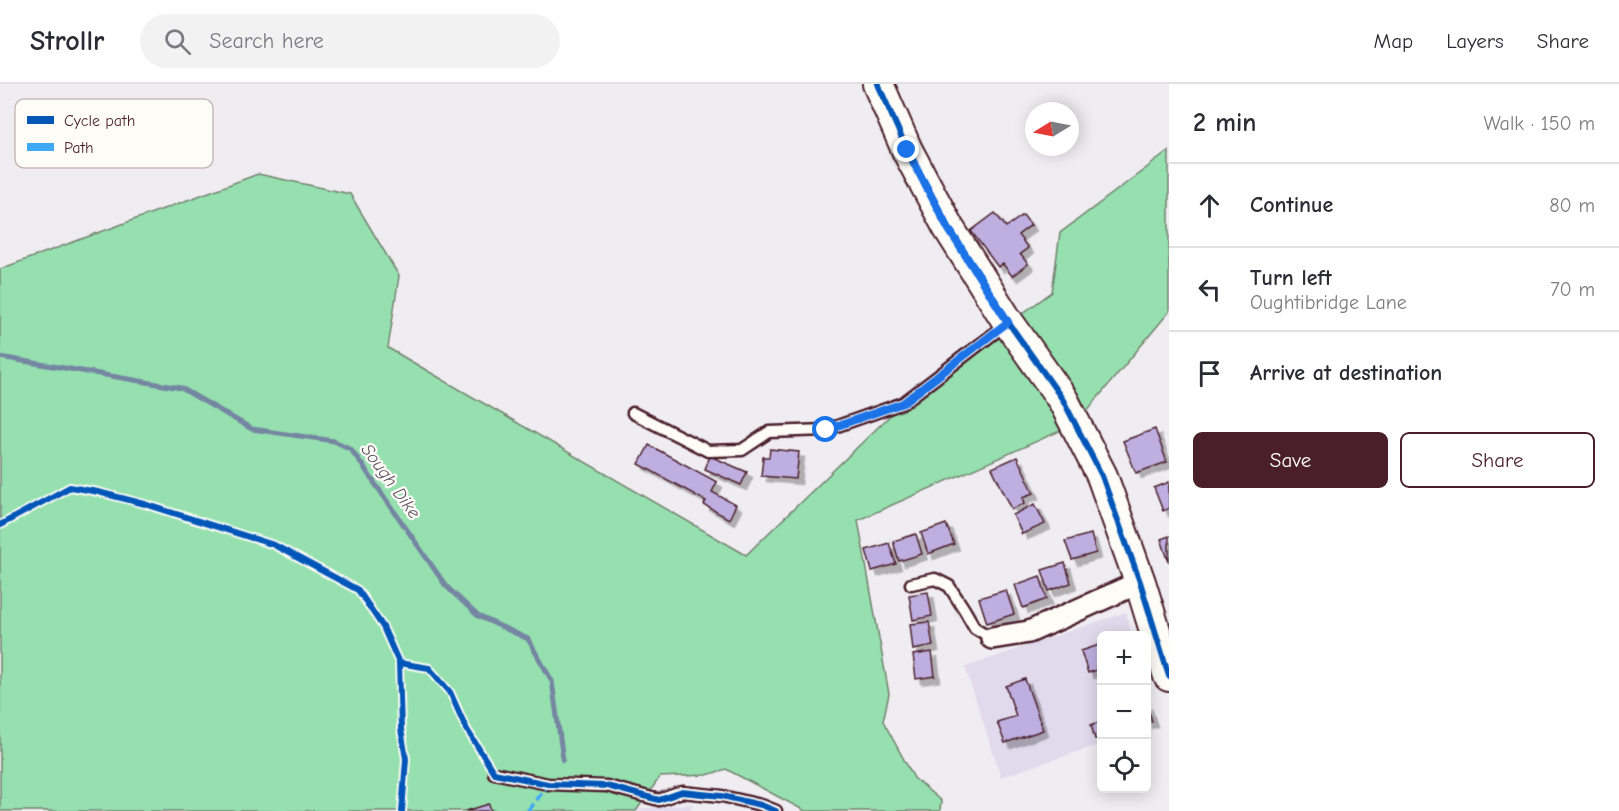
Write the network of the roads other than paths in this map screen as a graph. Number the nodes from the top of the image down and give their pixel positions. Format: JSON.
{"nodes":[{"id":1,"x":878,"y":84,"type":"edge"},
{"id":2,"x":1008,"y":322,"type":"junction"},
{"id":3,"x":633,"y":413,"type":"dead end"},
{"id":4,"x":1140,"y":582,"type":"junction"},
{"id":5,"x":911,"y":584,"type":"dead end"},
{"id":6,"x":992,"y":638,"type":"joint"},
{"id":7,"x":1169,"y":676,"type":"edge"},
{"id":8,"x":494,"y":773,"type":"dead end"},
{"id":9,"x":658,"y":806,"type":"edge"},
{"id":10,"x":776,"y":811,"type":"edge"}],
"edges":[{"from":1,"to":2,"type":"street"},
{"from":2,"to":3,"type":"lane"},
{"from":2,"to":4,"type":"street"},
{"from":4,"to":6,"type":"street"},
{"from":4,"to":7,"type":"street"},
{"from":5,"to":6,"type":"lane"},
{"from":8,"to":9,"type":"lane"},
{"from":9,"to":10,"type":"lane"}]}
